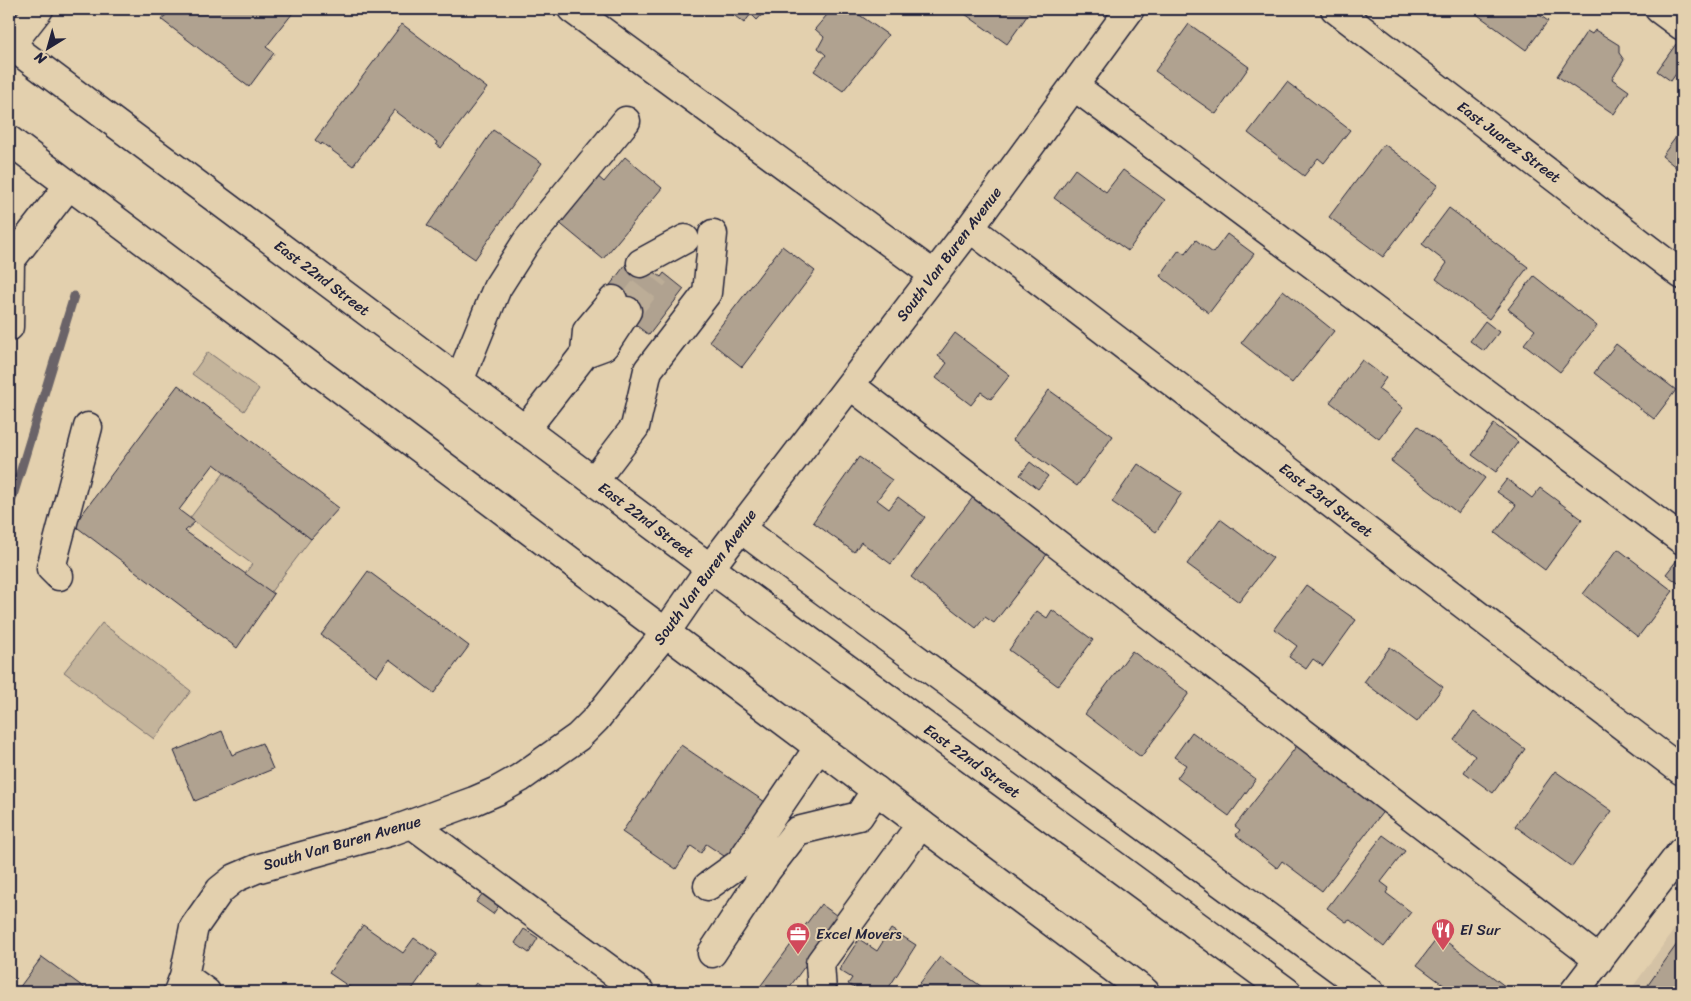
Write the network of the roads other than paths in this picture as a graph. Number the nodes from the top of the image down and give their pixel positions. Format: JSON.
{"nodes":[{"id":1,"x":39,"y":9,"type":"edge"},
{"id":2,"x":572,"y":9,"type":"edge"},
{"id":3,"x":1130,"y":9,"type":"edge"},
{"id":4,"x":1335,"y":9,"type":"edge"},
{"id":5,"x":1659,"y":9,"type":"edge"},
{"id":6,"x":1682,"y":26,"type":"edge"},
{"id":7,"x":10,"y":45,"type":"edge"},
{"id":8,"x":1074,"y":86,"type":"junction"},
{"id":9,"x":626,"y":121,"type":"dead end"},
{"id":10,"x":9,"y":140,"type":"edge"},
{"id":11,"x":69,"y":185,"type":"junction"},
{"id":12,"x":970,"y":228,"type":"junction"},
{"id":13,"x":713,"y":234,"type":"dead end"},
{"id":14,"x":685,"y":239,"type":"dead end"},
{"id":15,"x":649,"y":268,"type":"tunnel mouth"},
{"id":16,"x":934,"y":275,"type":"junction"},
{"id":17,"x":1682,"y":275,"type":"edge"},
{"id":18,"x":620,"y":305,"type":"tunnel mouth"},
{"id":19,"x":9,"y":327,"type":"edge"},
{"id":20,"x":459,"y":381,"type":"junction"},
{"id":21,"x":850,"y":385,"type":"junction"},
{"id":22,"x":88,"y":428,"type":"dead end"},
{"id":23,"x":525,"y":430,"type":"junction"},
{"id":24,"x":594,"y":481,"type":"junction"},
{"id":25,"x":740,"y":528,"type":"junction"},
{"id":26,"x":1682,"y":540,"type":"edge"},
{"id":27,"x":710,"y":568,"type":"junction"},
{"id":28,"x":59,"y":576,"type":"dead end"},
{"id":29,"x":666,"y":632,"type":"junction"},
{"id":30,"x":819,"y":747,"type":"junction"},
{"id":31,"x":1682,"y":771,"type":"edge"},
{"id":32,"x":876,"y":790,"type":"junction"},
{"id":33,"x":412,"y":824,"type":"junction"},
{"id":34,"x":921,"y":824,"type":"junction"},
{"id":35,"x":1682,"y":851,"type":"edge"},
{"id":36,"x":708,"y":886,"type":"dead end"},
{"id":37,"x":712,"y":953,"type":"dead end"},
{"id":38,"x":1599,"y":960,"type":"junction"},
{"id":39,"x":181,"y":984,"type":"edge"},
{"id":40,"x":206,"y":992,"type":"edge"},
{"id":41,"x":640,"y":992,"type":"edge"},
{"id":42,"x":822,"y":992,"type":"edge"},
{"id":43,"x":1145,"y":992,"type":"edge"},
{"id":44,"x":1287,"y":992,"type":"edge"},
{"id":45,"x":1370,"y":992,"type":"edge"},
{"id":46,"x":1574,"y":992,"type":"edge"}],
"edges":[{"from":1,"to":7,"type":"street"},
{"from":2,"to":16,"type":"street"},
{"from":3,"to":8,"type":"street","name":"South Van Buren Avenue"},
{"from":4,"to":17,"type":"street","name":"East Juarez Street"},
{"from":5,"to":6,"type":"street"},
{"from":7,"to":20,"type":"street","name":"East 22nd Street"},
{"from":8,"to":12,"type":"street","name":"South Van Buren Avenue"},
{"from":8,"to":26,"type":"street"},
{"from":9,"to":20,"type":"street"},
{"from":10,"to":11,"type":"street"},
{"from":11,"to":19,"type":"street"},
{"from":11,"to":29,"type":"street"},
{"from":12,"to":16,"type":"street","name":"South Van Buren Avenue"},
{"from":12,"to":31,"type":"street","name":"East 23rd Street"},
{"from":13,"to":24,"type":"street"},
{"from":14,"to":15,"type":"street"},
{"from":16,"to":21,"type":"street","name":"South Van Buren Avenue"},
{"from":18,"to":23,"type":"street"},
{"from":20,"to":23,"type":"street","name":"East 22nd Street"},
{"from":21,"to":25,"type":"street","name":"South Van Buren Avenue"},
{"from":21,"to":38,"type":"street"},
{"from":22,"to":28,"type":"street"},
{"from":23,"to":24,"type":"street","name":"East 22nd Street"},
{"from":24,"to":27,"type":"street","name":"East 22nd Street"},
{"from":25,"to":27,"type":"street","name":"South Van Buren Avenue"},
{"from":25,"to":45,"type":"street"},
{"from":27,"to":29,"type":"street","name":"South Van Buren Avenue"},
{"from":27,"to":44,"type":"street","name":"East 22nd Street"},
{"from":29,"to":30,"type":"street"},
{"from":29,"to":33,"type":"street","name":"South Van Buren Avenue"},
{"from":30,"to":32,"type":"street"},
{"from":30,"to":36,"type":"street"},
{"from":32,"to":34,"type":"street"},
{"from":32,"to":37,"type":"street"},
{"from":33,"to":39,"type":"street","name":"South Van Buren Avenue"},
{"from":33,"to":41,"type":"street"},
{"from":34,"to":42,"type":"street"},
{"from":34,"to":43,"type":"street"},
{"from":35,"to":38,"type":"street"},
{"from":38,"to":46,"type":"street"},
{"from":39,"to":40,"type":"street"}]}
